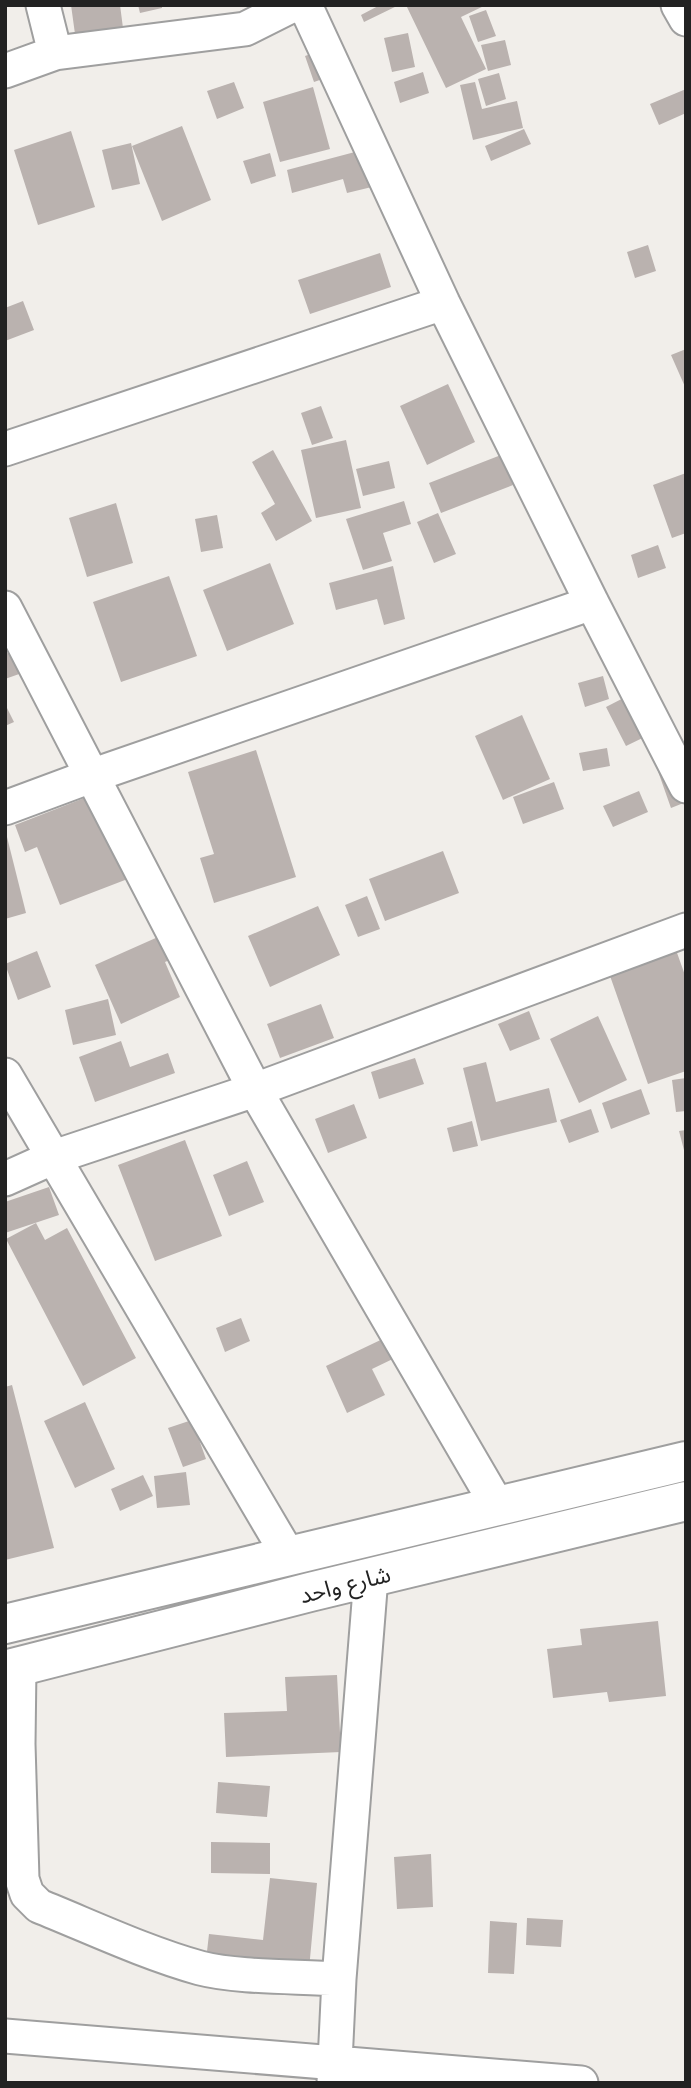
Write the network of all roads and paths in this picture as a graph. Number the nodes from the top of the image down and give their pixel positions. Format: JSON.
{"nodes":[{"id":1,"x":43,"y":5,"type":"edge"},
{"id":2,"x":293,"y":5,"type":"edge"},
{"id":3,"x":305,"y":5,"type":"edge"},
{"id":4,"x":678,"y":5,"type":"edge"},
{"id":5,"x":242,"y":17,"type":"edge"},
{"id":6,"x":686,"y":19,"type":"edge"},
{"id":7,"x":55,"y":53,"type":"junction"},
{"id":8,"x":5,"y":71,"type":"edge"},
{"id":9,"x":443,"y":303,"type":"junction"},
{"id":10,"x":5,"y":449,"type":"edge"},
{"id":11,"x":592,"y":603,"type":"junction"},
{"id":12,"x":5,"y":608,"type":"edge"},
{"id":13,"x":91,"y":776,"type":"junction"},
{"id":14,"x":686,"y":786,"type":"edge"},
{"id":15,"x":5,"y":808,"type":"edge"},
{"id":16,"x":686,"y":930,"type":"edge"},
{"id":17,"x":5,"y":1075,"type":"edge"},
{"id":18,"x":255,"y":1090,"type":"junction"},
{"id":19,"x":54,"y":1157,"type":"junction"},
{"id":20,"x":5,"y":1179,"type":"edge"},
{"id":21,"x":686,"y":1461,"type":"edge"},
{"id":22,"x":686,"y":1501,"type":"edge"},
{"id":23,"x":497,"y":1506,"type":"junction"},
{"id":24,"x":288,"y":1555,"type":"junction"},
{"id":25,"x":371,"y":1577,"type":"junction"},
{"id":26,"x":5,"y":1625,"type":"edge"},
{"id":27,"x":12,"y":1669,"type":"edge"},
{"id":28,"x":339,"y":1979,"type":"junction"},
{"id":29,"x":5,"y":2036,"type":"edge"},
{"id":30,"x":334,"y":2072,"type":"edge"},
{"id":31,"x":581,"y":2083,"type":"edge"}],
"edges":[{"from":1,"to":7,"type":"street"},
{"from":2,"to":5,"type":"street"},
{"from":3,"to":9,"type":"street"},
{"from":4,"to":6,"type":"street"},
{"from":5,"to":7,"type":"street"},
{"from":7,"to":8,"type":"street"},
{"from":9,"to":10,"type":"street"},
{"from":9,"to":11,"type":"street"},
{"from":11,"to":13,"type":"street"},
{"from":11,"to":14,"type":"street"},
{"from":12,"to":13,"type":"street"},
{"from":13,"to":15,"type":"street"},
{"from":13,"to":18,"type":"street"},
{"from":16,"to":18,"type":"street"},
{"from":17,"to":19,"type":"street"},
{"from":18,"to":19,"type":"street"},
{"from":18,"to":23,"type":"street"},
{"from":19,"to":20,"type":"street"},
{"from":19,"to":24,"type":"street"},
{"from":21,"to":23,"type":"street","name":"شارع واحد"},
{"from":22,"to":25,"type":"street","name":"شارع واحد"},
{"from":23,"to":24,"type":"street","name":"شارع واحد"},
{"from":24,"to":26,"type":"street","name":"شارع واحد"},
{"from":25,"to":27,"type":"street","name":"شارع واحد"},
{"from":25,"to":28,"type":"street"},
{"from":27,"to":28,"type":"street"},
{"from":28,"to":30,"type":"street"},
{"from":29,"to":30,"type":"street"},
{"from":30,"to":31,"type":"street"}]}
